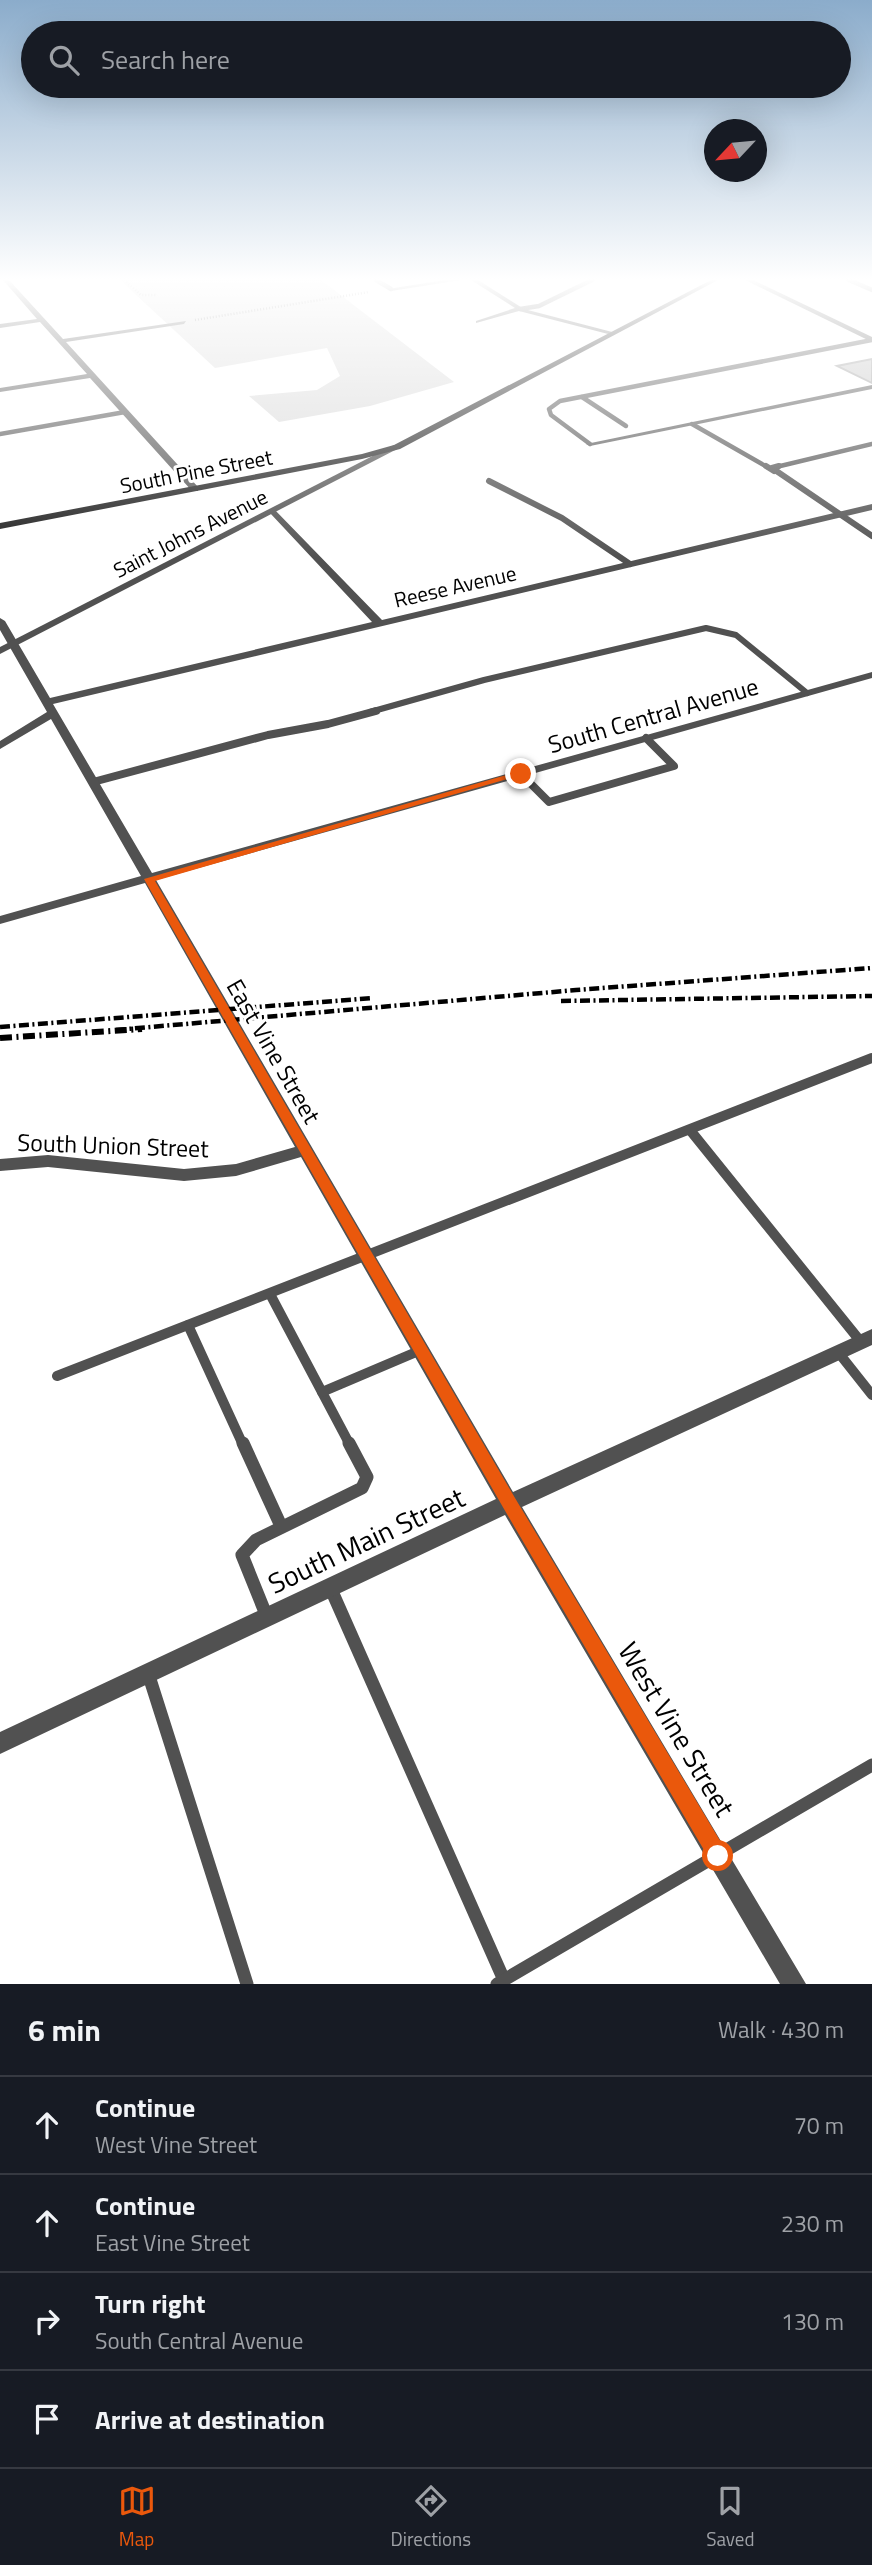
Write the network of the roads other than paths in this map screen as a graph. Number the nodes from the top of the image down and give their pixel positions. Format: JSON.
{"nodes":[{"id":1,"x":90,"y":373,"type":"edge"},
{"id":2,"x":537,"y":373,"type":"edge"},
{"id":3,"x":706,"y":373,"type":"edge"},
{"id":4,"x":92,"y":375,"type":"junction"},
{"id":5,"x":872,"y":387,"type":"edge"},
{"id":6,"x":0,"y":390,"type":"edge"},
{"id":7,"x":582,"y":397,"type":"junction"},
{"id":8,"x":125,"y":412,"type":"junction"},
{"id":9,"x":692,"y":424,"type":"junction"},
{"id":10,"x":626,"y":426,"type":"dead end"},
{"id":11,"x":0,"y":434,"type":"edge"},
{"id":12,"x":590,"y":444,"type":"joint"},
{"id":13,"x":872,"y":444,"type":"edge"},
{"id":14,"x":397,"y":447,"type":"junction"},
{"id":15,"x":774,"y":471,"type":"junction"},
{"id":16,"x":489,"y":481,"type":"dead end"},
{"id":17,"x":195,"y":489,"type":"junction"},
{"id":18,"x":872,"y":507,"type":"edge"},
{"id":19,"x":272,"y":511,"type":"junction"},
{"id":20,"x":839,"y":515,"type":"junction"},
{"id":21,"x":0,"y":526,"type":"edge"},
{"id":22,"x":872,"y":536,"type":"edge"},
{"id":23,"x":630,"y":564,"type":"junction"},
{"id":24,"x":0,"y":621,"type":"edge"},
{"id":25,"x":379,"y":624,"type":"junction"},
{"id":26,"x":7,"y":647,"type":"edge"},
{"id":27,"x":872,"y":675,"type":"edge"},
{"id":28,"x":807,"y":693,"type":"junction"},
{"id":29,"x":50,"y":707,"type":"junction"},
{"id":30,"x":646,"y":738,"type":"junction"},
{"id":31,"x":0,"y":746,"type":"edge"},
{"id":32,"x":521,"y":774,"type":"junction"},
{"id":33,"x":93,"y":782,"type":"junction"},
{"id":34,"x":149,"y":879,"type":"junction"},
{"id":35,"x":0,"y":920,"type":"edge"},
{"id":36,"x":872,"y":1058,"type":"edge"},
{"id":37,"x":690,"y":1130,"type":"junction"},
{"id":38,"x":305,"y":1150,"type":"junction"},
{"id":39,"x":0,"y":1165,"type":"edge"},
{"id":40,"x":367,"y":1256,"type":"junction"},
{"id":41,"x":270,"y":1294,"type":"junction"},
{"id":42,"x":188,"y":1325,"type":"junction"},
{"id":43,"x":867,"y":1339,"type":"edge"},
{"id":44,"x":421,"y":1350,"type":"junction"},
{"id":45,"x":838,"y":1352,"type":"junction"},
{"id":46,"x":57,"y":1376,"type":"dead end"},
{"id":47,"x":323,"y":1391,"type":"junction"},
{"id":48,"x":872,"y":1395,"type":"edge"},
{"id":49,"x":509,"y":1503,"type":"junction"},
{"id":50,"x":281,"y":1526,"type":"junction"},
{"id":51,"x":330,"y":1587,"type":"junction"},
{"id":52,"x":267,"y":1617,"type":"junction"},
{"id":53,"x":148,"y":1674,"type":"junction"},
{"id":54,"x":0,"y":1743,"type":"edge"},
{"id":55,"x":872,"y":1765,"type":"edge"},
{"id":56,"x":718,"y":1856,"type":"junction"},
{"id":57,"x":500,"y":1982,"type":"edge"},
{"id":58,"x":247,"y":1984,"type":"edge"},
{"id":59,"x":794,"y":1984,"type":"edge"}],
"edges":[{"from":1,"to":4,"type":"street"},
{"from":2,"to":14,"type":"main road","name":"South Pine Street"},
{"from":3,"to":7,"type":"lane"},
{"from":4,"to":6,"type":"street"},
{"from":4,"to":8,"type":"street"},
{"from":5,"to":9,"type":"street"},
{"from":7,"to":10,"type":"lane"},
{"from":7,"to":12,"type":"lane"},
{"from":8,"to":11,"type":"lane"},
{"from":8,"to":17,"type":"street"},
{"from":9,"to":12,"type":"street"},
{"from":9,"to":15,"type":"lane"},
{"from":13,"to":15,"type":"lane"},
{"from":14,"to":17,"type":"main road","name":"South Pine Street"},
{"from":14,"to":19,"type":"street","name":"Saint Johns Avenue"},
{"from":15,"to":20,"type":"lane"},
{"from":16,"to":23,"type":"lane"},
{"from":17,"to":21,"type":"main road","name":"South Pine Street"},
{"from":18,"to":20,"type":"street","name":"Reese Avenue"},
{"from":19,"to":25,"type":"street"},
{"from":19,"to":26,"type":"street","name":"Saint Johns Avenue"},
{"from":20,"to":22,"type":"lane"},
{"from":20,"to":23,"type":"street","name":"Reese Avenue"},
{"from":23,"to":25,"type":"street","name":"Reese Avenue"},
{"from":24,"to":26,"type":"street","name":"East Vine Street"},
{"from":25,"to":29,"type":"street","name":"Reese Avenue"},
{"from":26,"to":29,"type":"street","name":"East Vine Street"},
{"from":27,"to":28,"type":"street","name":"South Central Avenue"},
{"from":28,"to":30,"type":"street","name":"South Central Avenue"},
{"from":28,"to":33,"type":"lane"},
{"from":29,"to":31,"type":"street","name":"Reese Avenue"},
{"from":29,"to":33,"type":"street","name":"East Vine Street"},
{"from":30,"to":32,"type":"street","name":"South Central Avenue"},
{"from":30,"to":32,"type":"lane"},
{"from":32,"to":34,"type":"street","name":"South Central Avenue"},
{"from":33,"to":34,"type":"street","name":"East Vine Street"},
{"from":34,"to":35,"type":"street","name":"South Central Avenue"},
{"from":34,"to":38,"type":"street","name":"East Vine Street"},
{"from":36,"to":37,"type":"lane"},
{"from":37,"to":40,"type":"lane"},
{"from":37,"to":43,"type":"lane"},
{"from":38,"to":39,"type":"street","name":"South Union Street"},
{"from":38,"to":40,"type":"street","name":"East Vine Street"},
{"from":40,"to":41,"type":"lane"},
{"from":40,"to":44,"type":"street","name":"East Vine Street"},
{"from":41,"to":42,"type":"lane"},
{"from":41,"to":47,"type":"lane"},
{"from":42,"to":46,"type":"lane"},
{"from":42,"to":50,"type":"lane"},
{"from":43,"to":45,"type":"street","name":"South Main Street"},
{"from":44,"to":47,"type":"lane"},
{"from":44,"to":49,"type":"street","name":"East Vine Street"},
{"from":45,"to":48,"type":"lane"},
{"from":45,"to":49,"type":"street","name":"South Main Street"},
{"from":47,"to":50,"type":"lane"},
{"from":49,"to":51,"type":"street","name":"South Main Street"},
{"from":49,"to":56,"type":"street","name":"West Vine Street"},
{"from":50,"to":52,"type":"lane"},
{"from":51,"to":52,"type":"street","name":"South Main Street"},
{"from":51,"to":57,"type":"lane"},
{"from":52,"to":53,"type":"street","name":"South Main Street"},
{"from":53,"to":54,"type":"street","name":"South Main Street"},
{"from":53,"to":58,"type":"lane"},
{"from":55,"to":56,"type":"lane"},
{"from":56,"to":57,"type":"lane"},
{"from":56,"to":59,"type":"street","name":"West Vine Street"}]}
